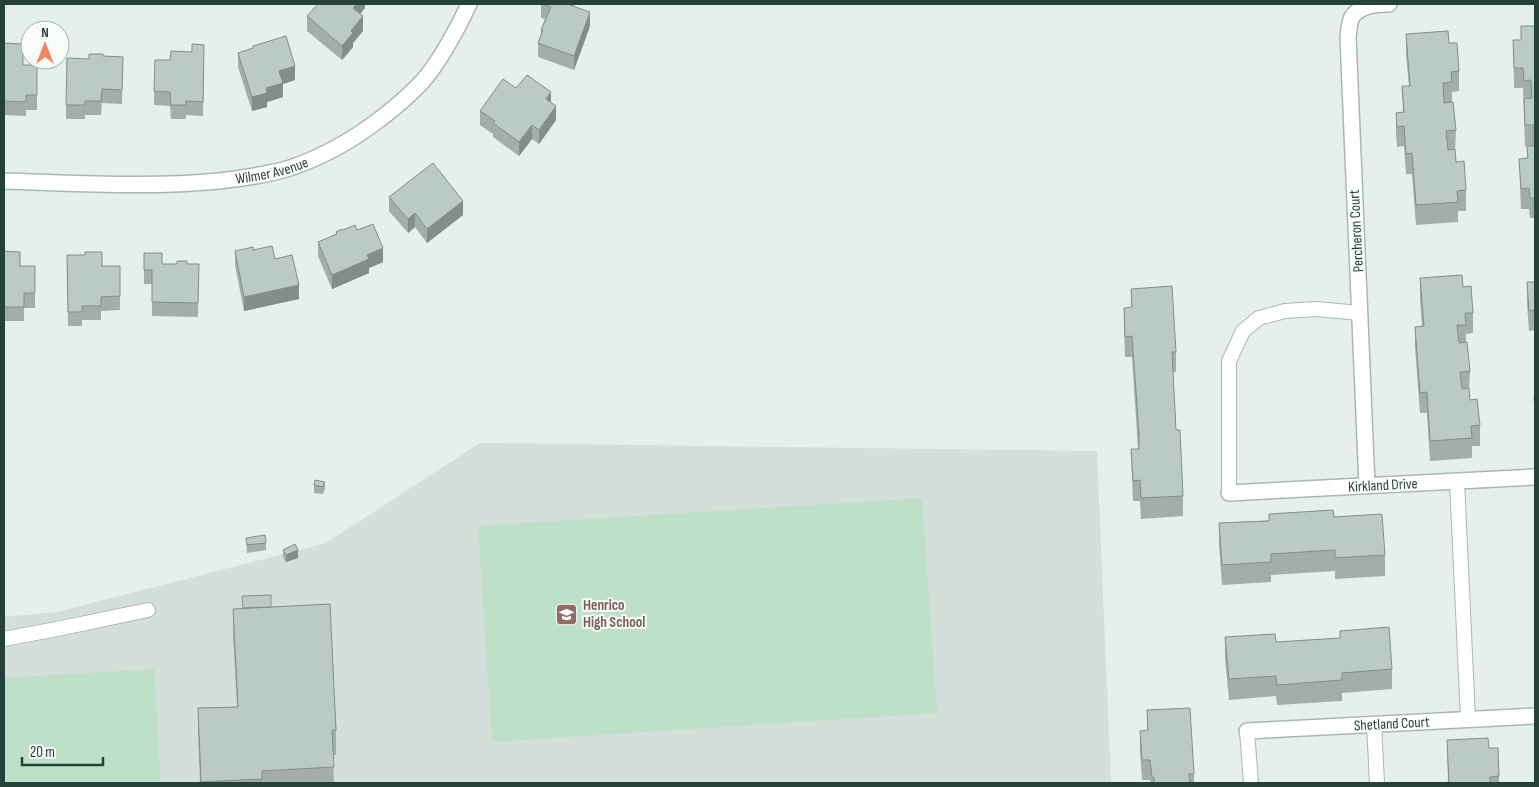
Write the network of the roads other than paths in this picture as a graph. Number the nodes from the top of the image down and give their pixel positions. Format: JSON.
{"nodes":[{"id":1,"x":469,"y":4,"type":"edge"},
{"id":2,"x":1389,"y":4,"type":"edge"},
{"id":3,"x":4,"y":181,"type":"edge"},
{"id":4,"x":1360,"y":313,"type":"junction"},
{"id":5,"x":1535,"y":477,"type":"edge"},
{"id":6,"x":1457,"y":481,"type":"junction"},
{"id":7,"x":1367,"y":486,"type":"junction"},
{"id":8,"x":1229,"y":494,"type":"joint"},
{"id":9,"x":148,"y":610,"type":"dead end"},
{"id":10,"x":4,"y":639,"type":"edge"},
{"id":11,"x":1535,"y":716,"type":"edge"},
{"id":12,"x":1468,"y":720,"type":"junction"},
{"id":13,"x":1374,"y":724,"type":"junction"},
{"id":14,"x":1247,"y":731,"type":"joint"},
{"id":15,"x":1250,"y":783,"type":"edge"},
{"id":16,"x":1377,"y":783,"type":"edge"}],
"edges":[{"from":1,"to":3,"type":"street","name":"Wilmer Avenue"},
{"from":2,"to":4,"type":"street","name":"Percheron Court"},
{"from":4,"to":7,"type":"street","name":"Percheron Court"},
{"from":4,"to":8,"type":"lane"},
{"from":5,"to":6,"type":"street","name":"Kirkland Drive"},
{"from":6,"to":7,"type":"street","name":"Kirkland Drive"},
{"from":6,"to":12,"type":"lane"},
{"from":7,"to":8,"type":"street","name":"Kirkland Drive"},
{"from":9,"to":10,"type":"lane"},
{"from":11,"to":12,"type":"street","name":"Shetland Court"},
{"from":12,"to":13,"type":"street","name":"Shetland Court"},
{"from":13,"to":14,"type":"street","name":"Shetland Court"},
{"from":13,"to":16,"type":"lane"},
{"from":14,"to":15,"type":"lane"}]}
